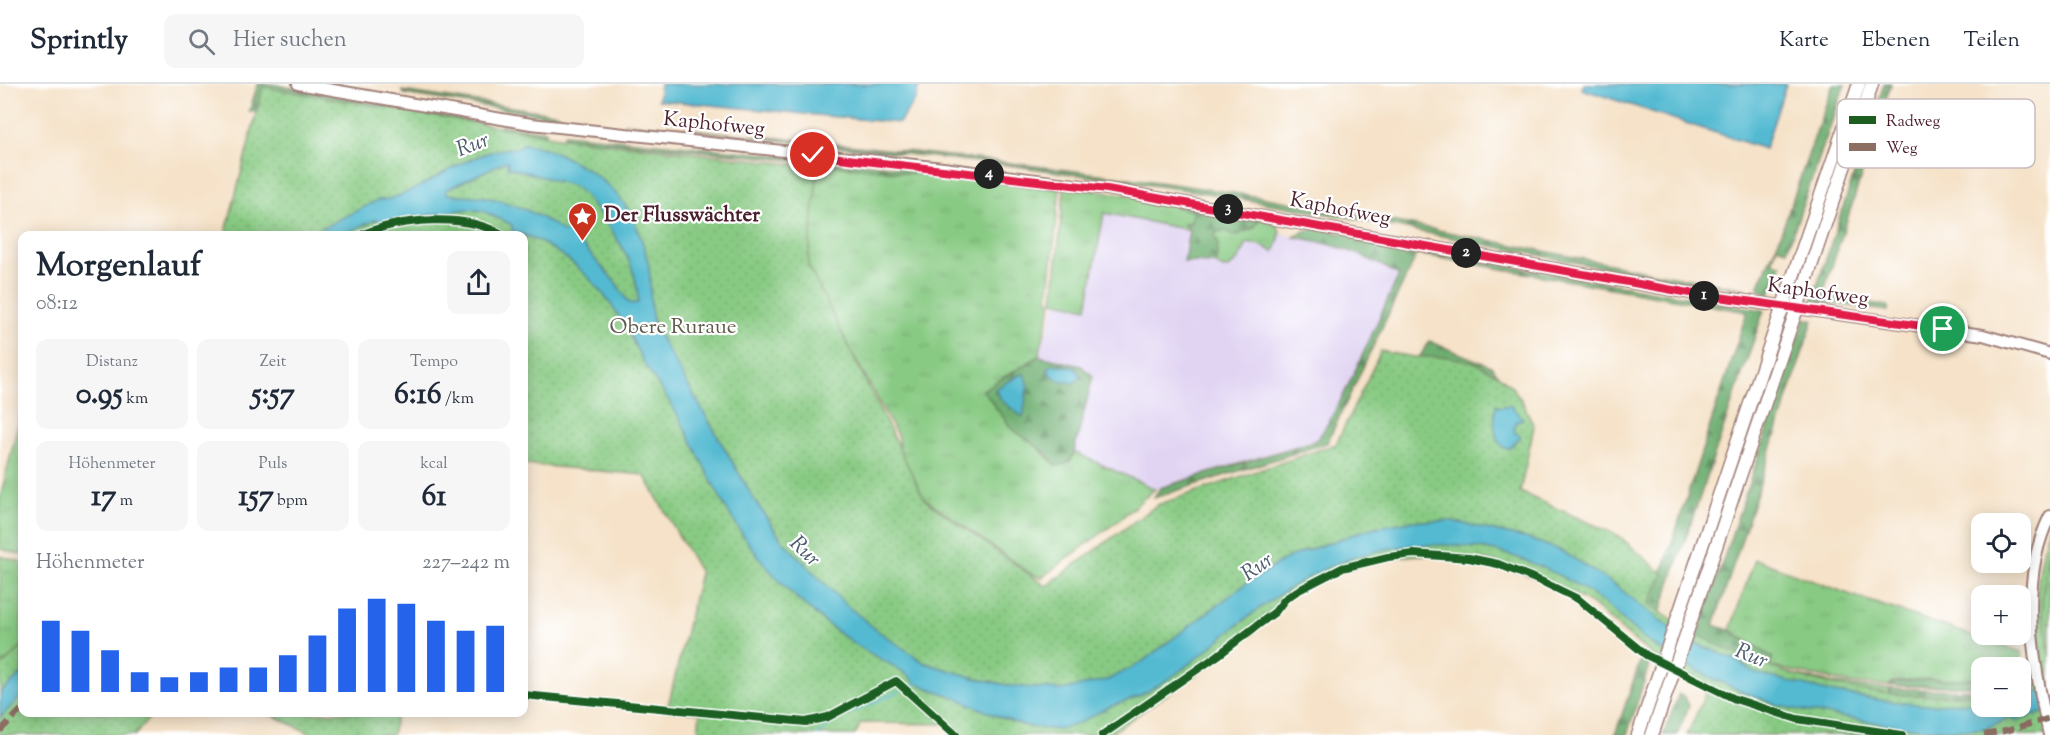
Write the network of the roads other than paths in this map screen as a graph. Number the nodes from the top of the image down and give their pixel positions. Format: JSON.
{"nodes":[{"id":1,"x":298,"y":84,"type":"edge"},
{"id":2,"x":1859,"y":84,"type":"edge"},
{"id":3,"x":1872,"y":84,"type":"edge"},
{"id":4,"x":1854,"y":99,"type":"edge"},
{"id":5,"x":1867,"y":99,"type":"edge"},
{"id":6,"x":1837,"y":148,"type":"edge"},
{"id":7,"x":1844,"y":168,"type":"edge"},
{"id":8,"x":2050,"y":354,"type":"edge"},
{"id":9,"x":2050,"y":516,"type":"edge"},
{"id":10,"x":1695,"y":587,"type":"junction"},
{"id":11,"x":2049,"y":734,"type":"edge"},
{"id":12,"x":1638,"y":735,"type":"edge"},
{"id":13,"x":1652,"y":735,"type":"edge"}],
"edges":[{"from":1,"to":8,"type":"main road","name":"Kaphofweg"},
{"from":2,"to":4,"type":"highway","bridge":true},
{"from":3,"to":5,"type":"highway","bridge":true},
{"from":6,"to":10,"type":"highway","bridge":true},
{"from":7,"to":10,"type":"highway","bridge":true},
{"from":9,"to":11,"type":"main road"},
{"from":10,"to":12,"type":"highway"},
{"from":10,"to":13,"type":"highway"}]}
